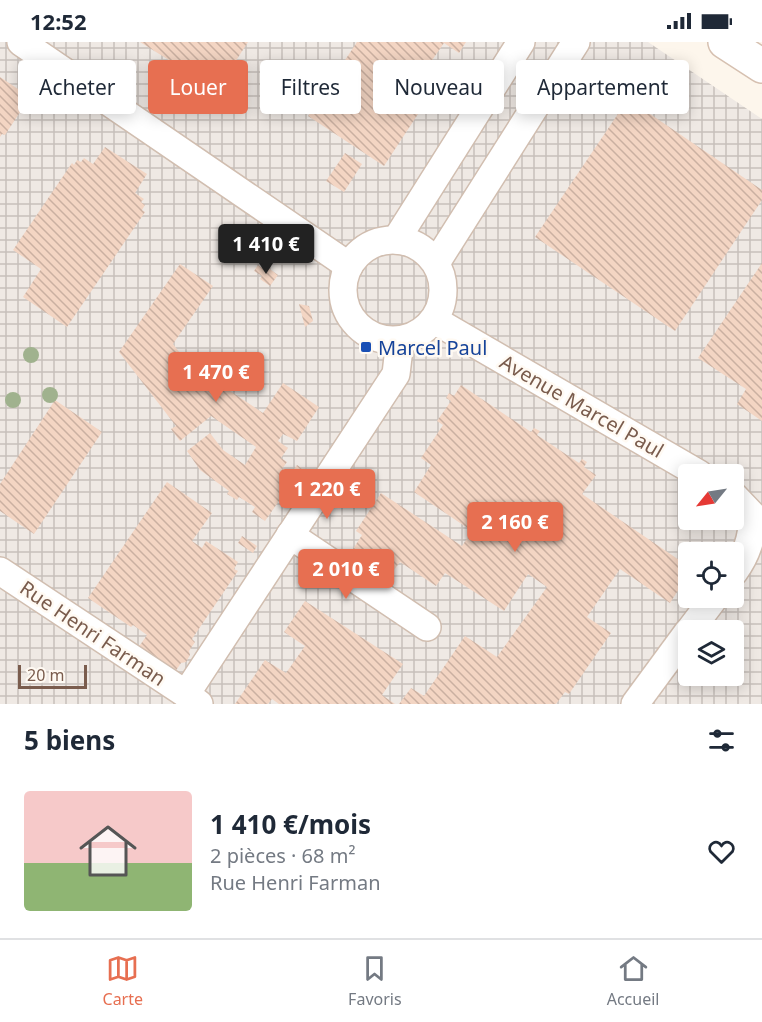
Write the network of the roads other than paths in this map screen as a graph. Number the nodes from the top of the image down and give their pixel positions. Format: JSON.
{"nodes":[{"id":1,"x":21,"y":42,"type":"edge"},
{"id":2,"x":521,"y":42,"type":"edge"},
{"id":3,"x":576,"y":42,"type":"edge"},
{"id":4,"x":725,"y":42,"type":"edge"},
{"id":5,"x":762,"y":66,"type":"edge"},
{"id":6,"x":396,"y":240,"type":"junction"},
{"id":7,"x":436,"y":263,"type":"junction"},
{"id":8,"x":349,"y":266,"type":"junction"},
{"id":9,"x":434,"y":320,"type":"junction"},
{"id":10,"x":400,"y":340,"type":"junction"},
{"id":11,"x":682,"y":464,"type":"edge"},
{"id":12,"x":744,"y":507,"type":"edge"},
{"id":13,"x":290,"y":535,"type":"junction"},
{"id":14,"x":744,"y":555,"type":"edge"},
{"id":15,"x":0,"y":571,"type":"edge"},
{"id":16,"x":707,"y":608,"type":"edge"},
{"id":17,"x":697,"y":620,"type":"edge"},
{"id":18,"x":426,"y":627,"type":"dead end"},
{"id":19,"x":678,"y":646,"type":"edge"},
{"id":20,"x":192,"y":699,"type":"edge"},
{"id":21,"x":635,"y":704,"type":"edge"}],
"edges":[{"from":1,"to":8,"type":"street"},
{"from":2,"to":6,"type":"street"},
{"from":3,"to":7,"type":"street"},
{"from":4,"to":5,"type":"main road"},
{"from":6,"to":7,"type":"street"},
{"from":6,"to":8,"type":"street"},
{"from":7,"to":9,"type":"street"},
{"from":8,"to":10,"type":"street"},
{"from":9,"to":10,"type":"street"},
{"from":9,"to":11,"type":"street","name":"Avenue Marcel Paul"},
{"from":10,"to":13,"type":"street"},
{"from":12,"to":14,"type":"street"},
{"from":13,"to":18,"type":"street"},
{"from":13,"to":20,"type":"street"},
{"from":15,"to":20,"type":"street","name":"Rue Henri Farman"},
{"from":16,"to":17,"type":"street"},
{"from":19,"to":21,"type":"street"}]}
